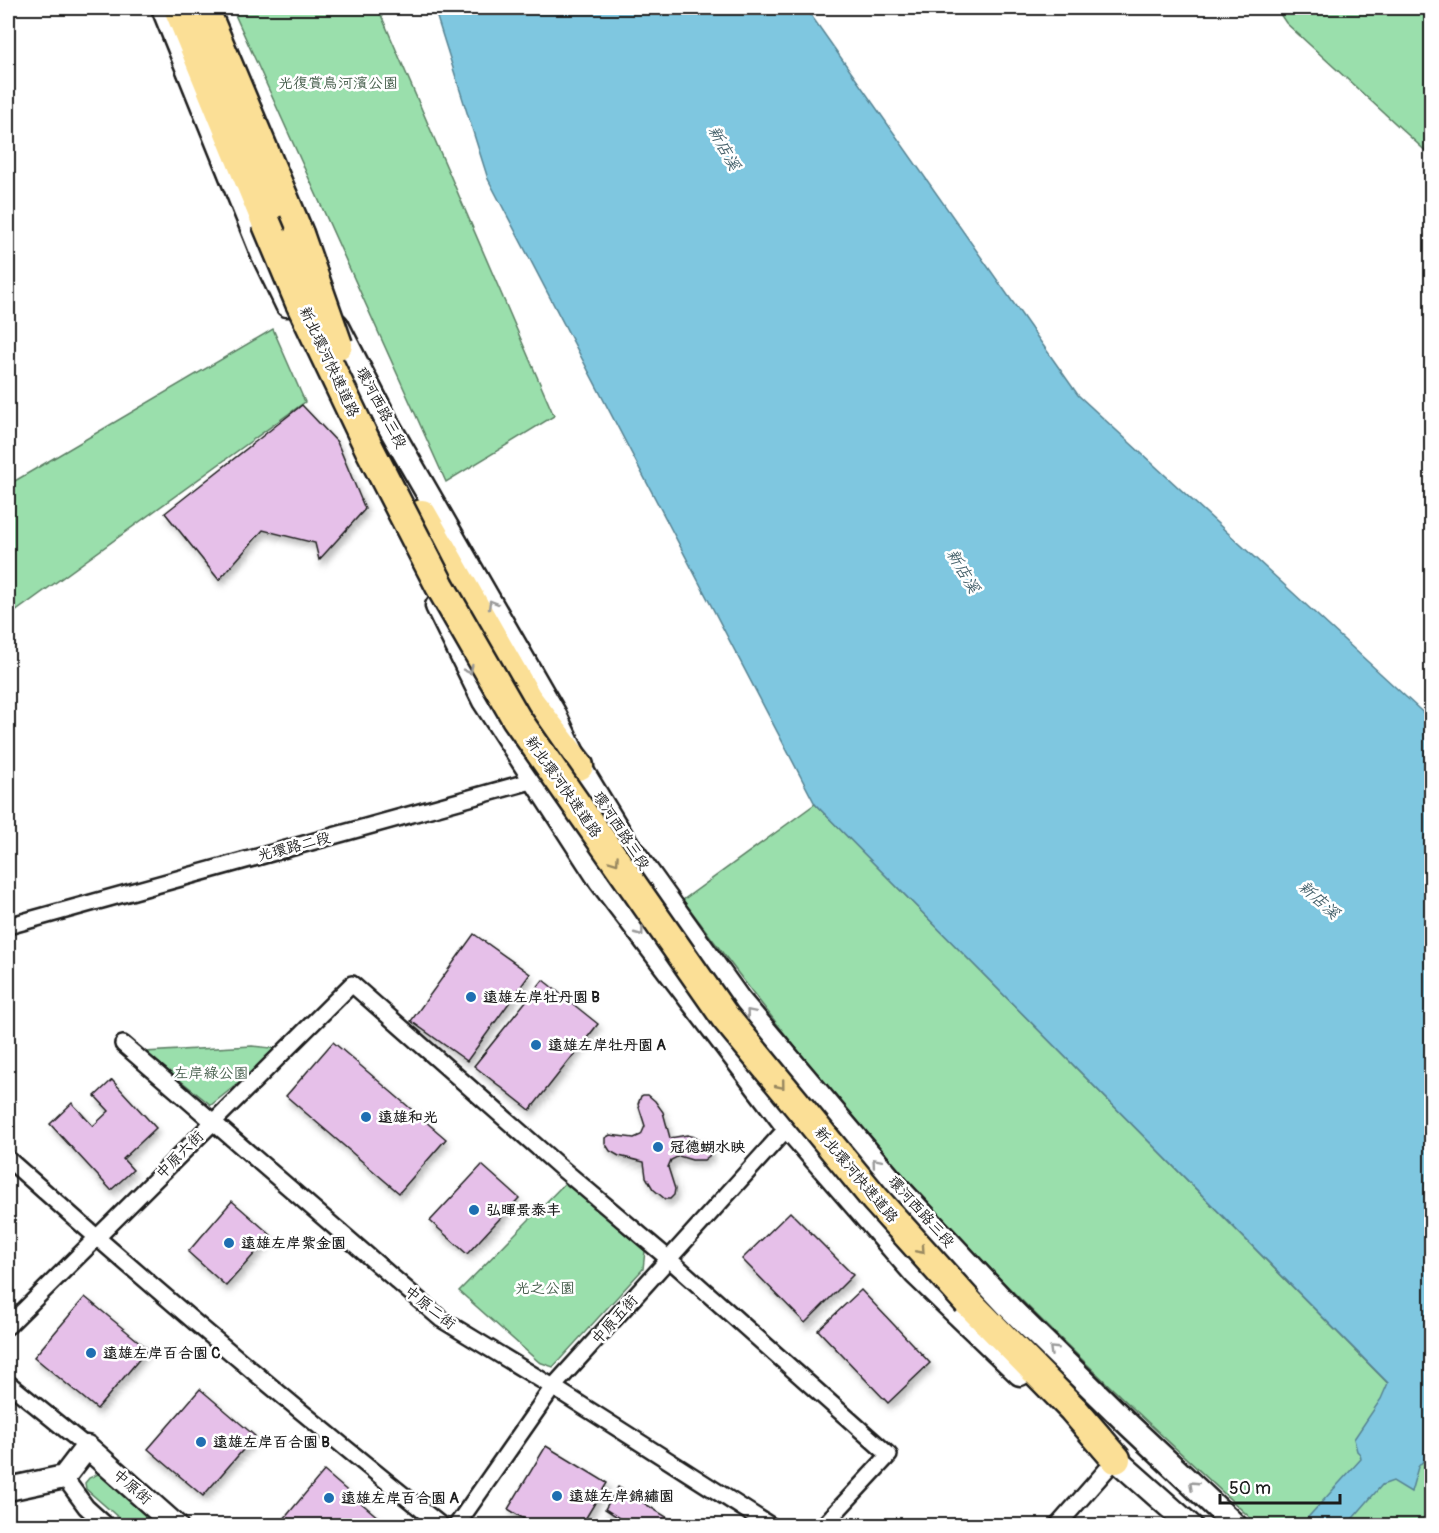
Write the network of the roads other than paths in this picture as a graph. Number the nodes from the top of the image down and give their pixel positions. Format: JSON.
{"nodes":[{"id":1,"x":163,"y":8,"type":"edge"},
{"id":2,"x":178,"y":8,"type":"edge"},
{"id":3,"x":190,"y":8,"type":"edge"},
{"id":4,"x":204,"y":8,"type":"edge"},
{"id":5,"x":579,"y":766,"type":"junction"},
{"id":6,"x":534,"y":780,"type":"junction"},
{"id":7,"x":8,"y":926,"type":"edge"},
{"id":8,"x":123,"y":1044,"type":"dead end"},
{"id":9,"x":212,"y":1123,"type":"junction"},
{"id":10,"x":788,"y":1127,"type":"junction"},
{"id":11,"x":8,"y":1159,"type":"edge"},
{"id":12,"x":96,"y":1238,"type":"junction"},
{"id":13,"x":670,"y":1260,"type":"junction"},
{"id":14,"x":8,"y":1326,"type":"edge"},
{"id":15,"x":8,"y":1383,"type":"edge"},
{"id":16,"x":554,"y":1387,"type":"junction"},
{"id":17,"x":87,"y":1447,"type":"junction"},
{"id":18,"x":1116,"y":1459,"type":"junction"},
{"id":19,"x":64,"y":1477,"type":"junction"},
{"id":20,"x":8,"y":1489,"type":"edge"},
{"id":21,"x":107,"y":1526,"type":"edge"},
{"id":22,"x":176,"y":1526,"type":"edge"},
{"id":23,"x":442,"y":1526,"type":"edge"},
{"id":24,"x":456,"y":1526,"type":"edge"},
{"id":25,"x":771,"y":1526,"type":"edge"},
{"id":26,"x":823,"y":1526,"type":"edge"},
{"id":27,"x":1057,"y":1526,"type":"edge"},
{"id":28,"x":1191,"y":1526,"type":"edge"},
{"id":29,"x":1236,"y":1526,"type":"edge"}],
"edges":[{"from":1,"to":6,"type":"main road","one_way":true},
{"from":2,"to":18,"type":"highway","name":"新北環河快速道路","one_way":true,"bridge":true},
{"from":5,"to":3,"type":"main road","name":"環河西路三段","one_way":true},
{"from":4,"to":5,"type":"highway","name":"新北環河快速道路","bridge":true},
{"from":5,"to":6,"type":"street","name":"光環路二段"},
{"from":29,"to":5,"type":"main road","name":"環河西路三段","one_way":true},
{"from":6,"to":7,"type":"street","name":"光環路二段"},
{"from":6,"to":10,"type":"main road","one_way":true},
{"from":8,"to":9,"type":"street","name":"中原二街"},
{"from":9,"to":12,"type":"street","name":"中原六街"},
{"from":9,"to":13,"type":"street","name":"中原六街"},
{"from":9,"to":16,"type":"street","name":"中原二街"},
{"from":10,"to":13,"type":"street","name":"中原五街"},
{"from":10,"to":18,"type":"main road"},
{"from":11,"to":12,"type":"street"},
{"from":12,"to":14,"type":"street","name":"中原六街"},
{"from":12,"to":23,"type":"street"},
{"from":13,"to":16,"type":"street","name":"中原五街"},
{"from":13,"to":26,"type":"street"},
{"from":15,"to":17,"type":"street"},
{"from":16,"to":24,"type":"street","name":"中原五街"},
{"from":16,"to":25,"type":"street","name":"中原二街"},
{"from":17,"to":19,"type":"main road"},
{"from":17,"to":22,"type":"main road","name":"中原街"},
{"from":18,"to":27,"type":"street"},
{"from":18,"to":28,"type":"main road"},
{"from":19,"to":20,"type":"main road"},
{"from":19,"to":21,"type":"street"}]}
